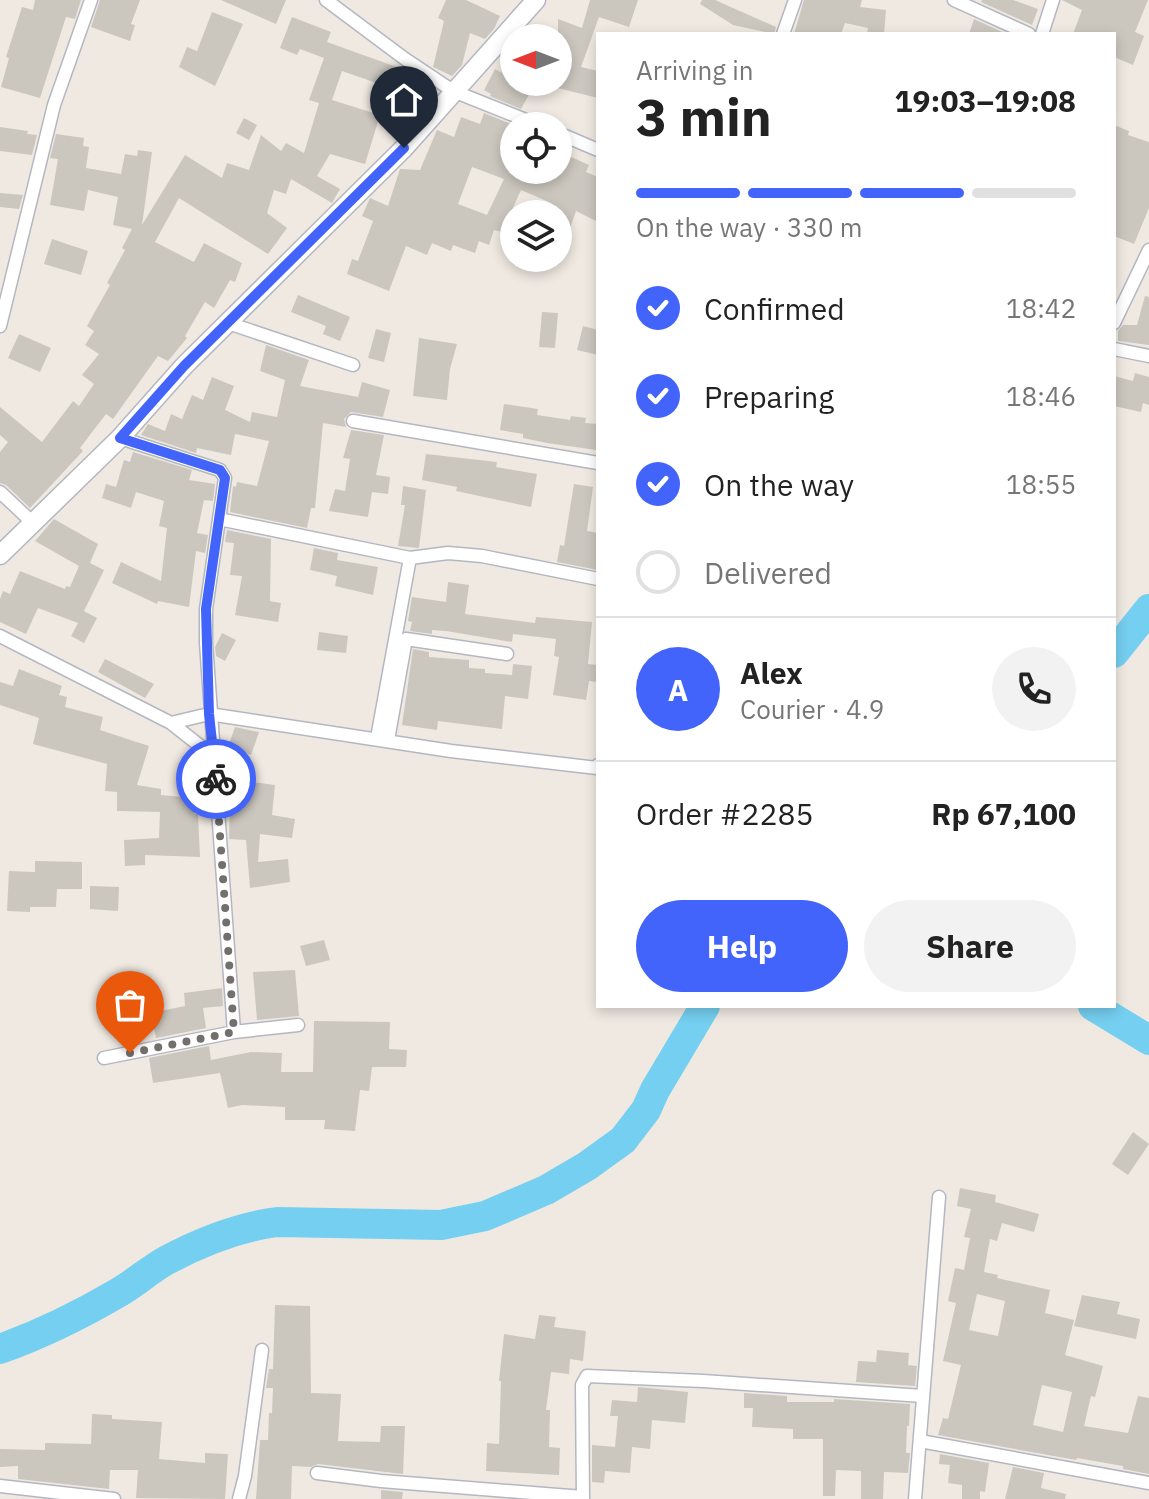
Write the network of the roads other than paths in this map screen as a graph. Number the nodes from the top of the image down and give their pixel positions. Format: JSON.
{"nodes":[{"id":1,"x":91,"y":0,"type":"edge"},
{"id":2,"x":326,"y":0,"type":"edge"},
{"id":3,"x":536,"y":0,"type":"edge"},
{"id":4,"x":795,"y":0,"type":"edge"},
{"id":5,"x":954,"y":0,"type":"edge"},
{"id":6,"x":1053,"y":0,"type":"edge"},
{"id":7,"x":784,"y":32,"type":"edge"},
{"id":8,"x":1025,"y":32,"type":"edge"},
{"id":9,"x":1043,"y":32,"type":"edge"},
{"id":10,"x":453,"y":91,"type":"junction"},
{"id":11,"x":506,"y":112,"type":"edge"},
{"id":12,"x":572,"y":139,"type":"edge"},
{"id":13,"x":596,"y":149,"type":"edge"},
{"id":14,"x":1149,"y":250,"type":"edge"},
{"id":15,"x":1116,"y":319,"type":"edge"},
{"id":16,"x":228,"y":323,"type":"junction"},
{"id":17,"x":0,"y":326,"type":"edge"},
{"id":18,"x":1116,"y":349,"type":"edge"},
{"id":19,"x":1149,"y":356,"type":"edge"},
{"id":20,"x":353,"y":365,"type":"dead end"},
{"id":21,"x":353,"y":421,"type":"dead end"},
{"id":22,"x":120,"y":438,"type":"junction"},
{"id":23,"x":596,"y":463,"type":"edge"},
{"id":24,"x":0,"y":492,"type":"edge"},
{"id":25,"x":219,"y":519,"type":"junction"},
{"id":26,"x":32,"y":522,"type":"junction"},
{"id":27,"x":0,"y":555,"type":"edge"},
{"id":28,"x":410,"y":558,"type":"junction"},
{"id":29,"x":596,"y":579,"type":"edge"},
{"id":30,"x":0,"y":636,"type":"edge"},
{"id":31,"x":507,"y":654,"type":"dead end"},
{"id":32,"x":209,"y":714,"type":"junction"},
{"id":33,"x":171,"y":723,"type":"junction"},
{"id":34,"x":383,"y":739,"type":"junction"},
{"id":35,"x":214,"y":757,"type":"junction"},
{"id":36,"x":596,"y":768,"type":"edge"},
{"id":37,"x":298,"y":1025,"type":"dead end"},
{"id":38,"x":234,"y":1032,"type":"junction"},
{"id":39,"x":104,"y":1058,"type":"dead end"},
{"id":40,"x":939,"y":1197,"type":"dead end"},
{"id":41,"x":262,"y":1350,"type":"dead end"},
{"id":42,"x":923,"y":1396,"type":"junction"},
{"id":43,"x":920,"y":1441,"type":"junction"},
{"id":44,"x":317,"y":1473,"type":"dead end"},
{"id":45,"x":1149,"y":1483,"type":"edge"},
{"id":46,"x":0,"y":1486,"type":"edge"},
{"id":47,"x":583,"y":1498,"type":"edge"},
{"id":48,"x":114,"y":1499,"type":"edge"},
{"id":49,"x":239,"y":1499,"type":"edge"},
{"id":50,"x":915,"y":1499,"type":"edge"}],
"edges":[{"from":1,"to":17,"type":"street"},
{"from":2,"to":10,"type":"street"},
{"from":3,"to":10,"type":"street"},
{"from":4,"to":7,"type":"street"},
{"from":5,"to":8,"type":"street"},
{"from":6,"to":9,"type":"street"},
{"from":10,"to":11,"type":"street"},
{"from":10,"to":16,"type":"street"},
{"from":12,"to":13,"type":"street"},
{"from":14,"to":15,"type":"street"},
{"from":16,"to":20,"type":"street"},
{"from":16,"to":22,"type":"street"},
{"from":18,"to":19,"type":"street"},
{"from":21,"to":23,"type":"street"},
{"from":22,"to":25,"type":"street"},
{"from":22,"to":26,"type":"street"},
{"from":24,"to":26,"type":"street"},
{"from":25,"to":28,"type":"street"},
{"from":25,"to":32,"type":"street"},
{"from":26,"to":27,"type":"street"},
{"from":28,"to":29,"type":"street"},
{"from":28,"to":34,"type":"street"},
{"from":30,"to":33,"type":"street"},
{"from":31,"to":34,"type":"street"},
{"from":32,"to":33,"type":"street"},
{"from":32,"to":34,"type":"street"},
{"from":32,"to":35,"type":"street"},
{"from":33,"to":35,"type":"street"},
{"from":34,"to":36,"type":"street"},
{"from":35,"to":38,"type":"street"},
{"from":37,"to":38,"type":"street"},
{"from":38,"to":39,"type":"street"},
{"from":40,"to":42,"type":"street"},
{"from":41,"to":49,"type":"street"},
{"from":42,"to":43,"type":"street"},
{"from":42,"to":47,"type":"street"},
{"from":43,"to":45,"type":"street"},
{"from":43,"to":50,"type":"street"},
{"from":44,"to":47,"type":"street"},
{"from":46,"to":48,"type":"street"}]}
